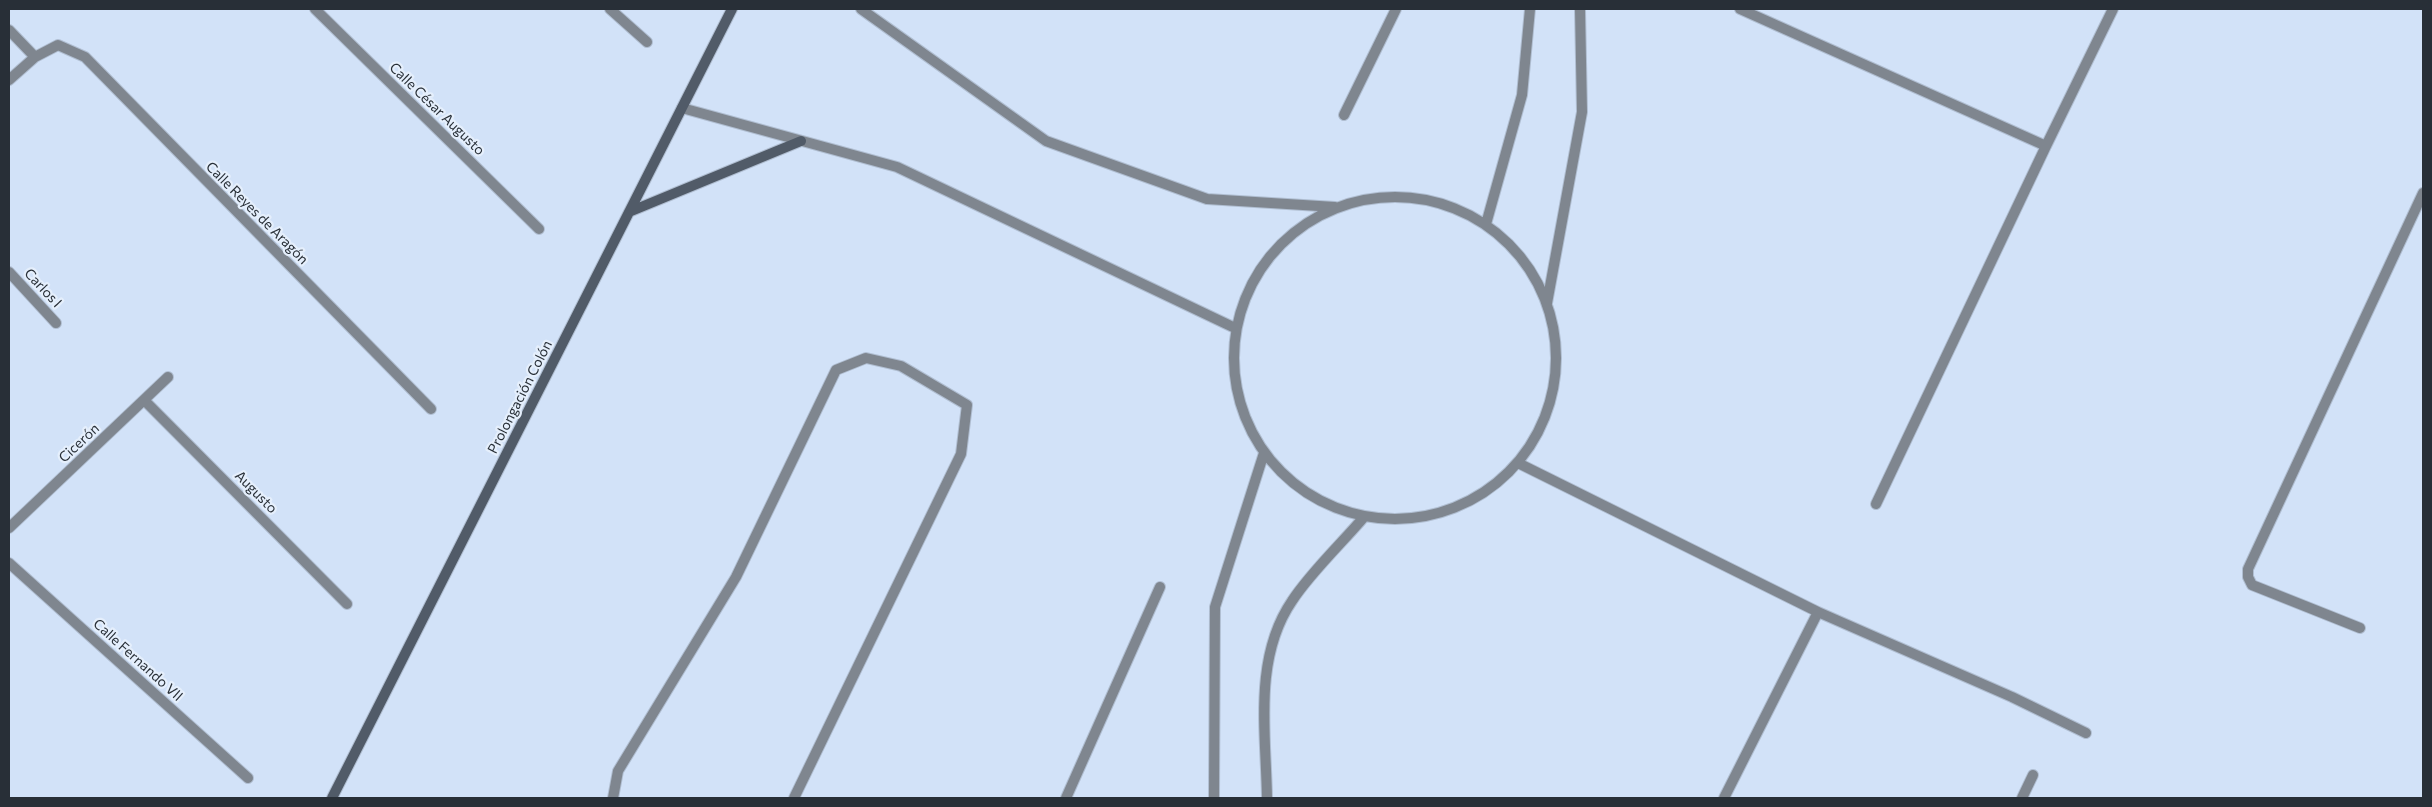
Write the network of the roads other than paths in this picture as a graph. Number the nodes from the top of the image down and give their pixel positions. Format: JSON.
{"nodes":[{"id":1,"x":315,"y":9,"type":"edge"},
{"id":2,"x":610,"y":9,"type":"edge"},
{"id":3,"x":732,"y":9,"type":"edge"},
{"id":4,"x":861,"y":9,"type":"edge"},
{"id":5,"x":1396,"y":9,"type":"edge"},
{"id":6,"x":1530,"y":9,"type":"edge"},
{"id":7,"x":1580,"y":9,"type":"edge"},
{"id":8,"x":1740,"y":9,"type":"edge"},
{"id":9,"x":2113,"y":9,"type":"edge"},
{"id":10,"x":9,"y":30,"type":"edge"},
{"id":11,"x":647,"y":42,"type":"dead end"},
{"id":12,"x":35,"y":58,"type":"junction"},
{"id":13,"x":9,"y":80,"type":"edge"},
{"id":14,"x":682,"y":108,"type":"junction"},
{"id":15,"x":1344,"y":115,"type":"dead end"},
{"id":16,"x":801,"y":141,"type":"junction"},
{"id":17,"x":2046,"y":146,"type":"junction"},
{"id":18,"x":2423,"y":193,"type":"edge"},
{"id":19,"x":1336,"y":207,"type":"junction"},
{"id":20,"x":629,"y":212,"type":"junction"},
{"id":21,"x":1486,"y":224,"type":"junction"},
{"id":22,"x":539,"y":228,"type":"dead end"},
{"id":23,"x":9,"y":272,"type":"edge"},
{"id":24,"x":1547,"y":303,"type":"junction"},
{"id":25,"x":56,"y":323,"type":"dead end"},
{"id":26,"x":1235,"y":328,"type":"junction"},
{"id":27,"x":168,"y":377,"type":"dead end"},
{"id":28,"x":144,"y":400,"type":"junction"},
{"id":29,"x":431,"y":409,"type":"dead end"},
{"id":30,"x":1264,"y":453,"type":"junction"},
{"id":31,"x":1518,"y":463,"type":"junction"},
{"id":32,"x":1876,"y":504,"type":"dead end"},
{"id":33,"x":1364,"y":516,"type":"junction"},
{"id":34,"x":9,"y":528,"type":"edge"},
{"id":35,"x":9,"y":563,"type":"edge"},
{"id":36,"x":1160,"y":587,"type":"dead end"},
{"id":37,"x":348,"y":604,"type":"dead end"},
{"id":38,"x":1818,"y":612,"type":"junction"},
{"id":39,"x":2360,"y":628,"type":"dead end"},
{"id":40,"x":2086,"y":733,"type":"dead end"},
{"id":41,"x":2033,"y":775,"type":"dead end"},
{"id":42,"x":248,"y":778,"type":"dead end"},
{"id":43,"x":332,"y":798,"type":"edge"},
{"id":44,"x":613,"y":798,"type":"edge"},
{"id":45,"x":794,"y":798,"type":"edge"},
{"id":46,"x":1066,"y":798,"type":"edge"},
{"id":47,"x":1214,"y":798,"type":"edge"},
{"id":48,"x":1267,"y":798,"type":"edge"},
{"id":49,"x":1724,"y":798,"type":"edge"},
{"id":50,"x":2022,"y":798,"type":"edge"}],
"edges":[{"from":1,"to":22,"type":"street","name":"Calle César Augusto"},
{"from":2,"to":11,"type":"street"},
{"from":3,"to":14,"type":"street","name":"Prolongación Colón"},
{"from":4,"to":19,"type":"street"},
{"from":5,"to":15,"type":"street"},
{"from":6,"to":21,"type":"street"},
{"from":7,"to":24,"type":"street"},
{"from":8,"to":17,"type":"street"},
{"from":9,"to":17,"type":"street"},
{"from":10,"to":12,"type":"street"},
{"from":12,"to":13,"type":"street"},
{"from":12,"to":29,"type":"street","name":"Calle Reyes de Aragón"},
{"from":14,"to":16,"type":"street"},
{"from":14,"to":20,"type":"street","name":"Prolongación Colón"},
{"from":16,"to":20,"type":"street"},
{"from":16,"to":26,"type":"street"},
{"from":17,"to":32,"type":"street"},
{"from":18,"to":39,"type":"street"},
{"from":19,"to":21,"type":"street"},
{"from":19,"to":26,"type":"street"},
{"from":20,"to":43,"type":"street","name":"Prolongación Colón"},
{"from":21,"to":24,"type":"street"},
{"from":23,"to":25,"type":"street","name":"Carlos I"},
{"from":24,"to":31,"type":"street"},
{"from":26,"to":30,"type":"street"},
{"from":27,"to":28,"type":"street","name":"Cicerón"},
{"from":28,"to":34,"type":"street","name":"Cicerón"},
{"from":28,"to":37,"type":"street","name":"Augusto"},
{"from":30,"to":33,"type":"street"},
{"from":30,"to":47,"type":"street"},
{"from":31,"to":33,"type":"street"},
{"from":31,"to":38,"type":"street"},
{"from":33,"to":48,"type":"street"},
{"from":35,"to":42,"type":"street","name":"Calle Fernando VII"},
{"from":36,"to":46,"type":"street"},
{"from":38,"to":40,"type":"street"},
{"from":38,"to":49,"type":"street"},
{"from":41,"to":50,"type":"street"},
{"from":44,"to":45,"type":"street"}]}
